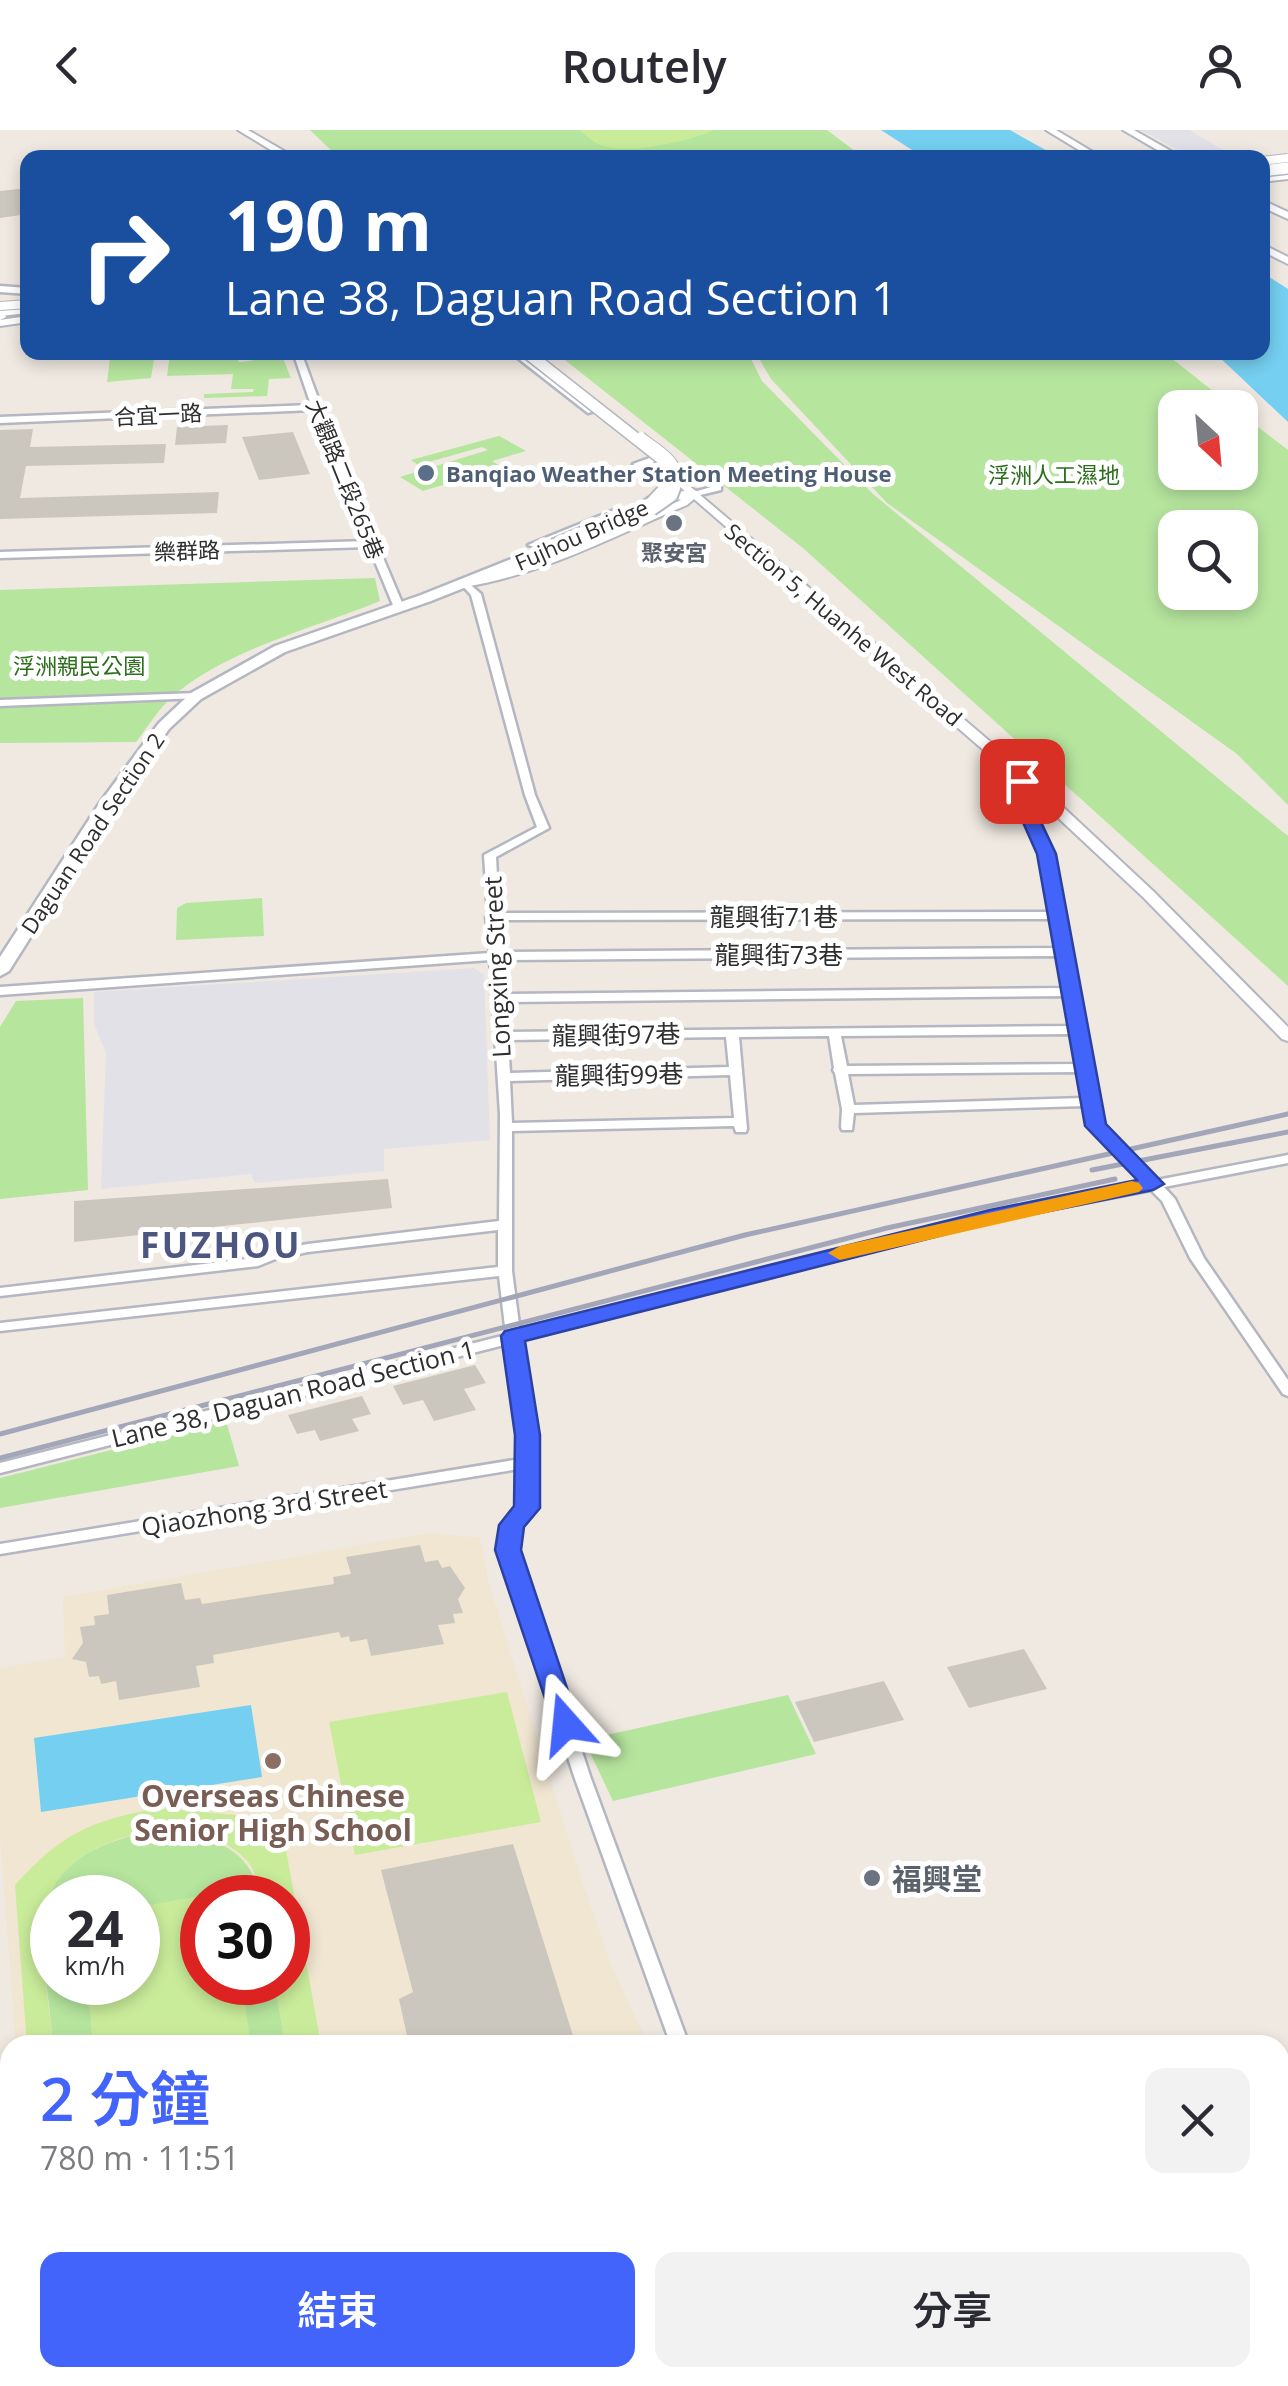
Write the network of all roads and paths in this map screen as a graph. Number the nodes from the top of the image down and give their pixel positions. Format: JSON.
{"nodes":[{"id":1,"x":1050,"y":130,"type":"edge"},
{"id":2,"x":1128,"y":130,"type":"edge"},
{"id":3,"x":248,"y":132,"type":"edge"},
{"id":4,"x":275,"y":150,"type":"edge"},
{"id":5,"x":1085,"y":150,"type":"edge"},
{"id":6,"x":1164,"y":150,"type":"edge"},
{"id":7,"x":300,"y":360,"type":"edge"},
{"id":8,"x":526,"y":360,"type":"edge"},
{"id":9,"x":540,"y":360,"type":"edge"},
{"id":10,"x":316,"y":407,"type":"junction"},
{"id":11,"x":0,"y":420,"type":"edge"},
{"id":12,"x":638,"y":464,"type":"dead end"},
{"id":13,"x":661,"y":464,"type":"junction"},
{"id":14,"x":718,"y":488,"type":"dead end"},
{"id":15,"x":692,"y":494,"type":"junction"},
{"id":16,"x":652,"y":499,"type":"junction"},
{"id":17,"x":374,"y":544,"type":"junction"},
{"id":18,"x":0,"y":555,"type":"edge"},
{"id":19,"x":465,"y":584,"type":"junction"},
{"id":20,"x":398,"y":605,"type":"junction"},
{"id":21,"x":196,"y":696,"type":"junction"},
{"id":22,"x":0,"y":703,"type":"edge"},
{"id":23,"x":1020,"y":774,"type":"junction"},
{"id":24,"x":1056,"y":914,"type":"junction"},
{"id":25,"x":492,"y":917,"type":"junction"},
{"id":26,"x":1063,"y":952,"type":"junction"},
{"id":27,"x":494,"y":956,"type":"junction"},
{"id":28,"x":0,"y":971,"type":"edge"},
{"id":29,"x":0,"y":990,"type":"edge"},
{"id":30,"x":1070,"y":992,"type":"junction"},
{"id":31,"x":499,"y":998,"type":"junction"},
{"id":32,"x":1077,"y":1030,"type":"junction"},
{"id":33,"x":834,"y":1032,"type":"junction"},
{"id":34,"x":732,"y":1033,"type":"junction"},
{"id":35,"x":500,"y":1036,"type":"junction"},
{"id":36,"x":1286,"y":1036,"type":"edge"},
{"id":37,"x":1084,"y":1068,"type":"junction"},
{"id":38,"x":839,"y":1070,"type":"junction"},
{"id":39,"x":736,"y":1071,"type":"junction"},
{"id":40,"x":503,"y":1077,"type":"junction"},
{"id":41,"x":1092,"y":1102,"type":"junction"},
{"id":42,"x":848,"y":1110,"type":"junction"},
{"id":43,"x":506,"y":1127,"type":"junction"},
{"id":44,"x":847,"y":1127,"type":"dead end"},
{"id":45,"x":1288,"y":1159,"type":"edge"},
{"id":46,"x":1153,"y":1184,"type":"junction"},
{"id":47,"x":503,"y":1224,"type":"junction"},
{"id":48,"x":504,"y":1272,"type":"junction"},
{"id":49,"x":0,"y":1292,"type":"edge"},
{"id":50,"x":0,"y":1327,"type":"edge"},
{"id":51,"x":513,"y":1336,"type":"junction"},
{"id":52,"x":1288,"y":1391,"type":"edge"},
{"id":53,"x":527,"y":1463,"type":"junction"},
{"id":54,"x":0,"y":1468,"type":"edge"},
{"id":55,"x":0,"y":1549,"type":"edge"},
{"id":56,"x":676,"y":2035,"type":"edge"}],
"edges":[{"from":1,"to":5,"type":"street"},
{"from":2,"to":6,"type":"street"},
{"from":3,"to":4,"type":"street"},
{"from":7,"to":10,"type":"street","name":"大觀路二段265巷"},
{"from":8,"to":13,"type":"main road","name":"Section 5, Huanhe West Road"},
{"from":9,"to":19,"type":"main road","name":"Fujhou Bridge","bridge":true},
{"from":10,"to":11,"type":"street","name":"合宜一路"},
{"from":10,"to":17,"type":"street","name":"大觀路二段265巷"},
{"from":12,"to":13,"type":"street"},
{"from":13,"to":15,"type":"street","name":"Section 5, Huanhe West Road"},
{"from":13,"to":16,"type":"main road"},
{"from":14,"to":15,"type":"street"},
{"from":15,"to":16,"type":"main road"},
{"from":15,"to":19,"type":"street"},
{"from":15,"to":23,"type":"street","name":"Section 5, Huanhe West Road"},
{"from":16,"to":19,"type":"main road"},
{"from":17,"to":18,"type":"street","name":"樂群路"},
{"from":17,"to":20,"type":"street","name":"大觀路二段265巷"},
{"from":19,"to":20,"type":"main road","name":"Daguan Road Section 2"},
{"from":19,"to":25,"type":"street","name":"Longxing Street"},
{"from":20,"to":21,"type":"main road","name":"Daguan Road Section 2"},
{"from":21,"to":22,"type":"street"},
{"from":21,"to":28,"type":"main road","name":"Daguan Road Section 2"},
{"from":23,"to":24,"type":"street"},
{"from":23,"to":36,"type":"street","name":"Section 5, Huanhe West Road"},
{"from":24,"to":25,"type":"street","name":"龍興街71巷"},
{"from":24,"to":26,"type":"street"},
{"from":25,"to":27,"type":"street","name":"Longxing Street"},
{"from":26,"to":27,"type":"street","name":"龍興街73巷"},
{"from":26,"to":30,"type":"street"},
{"from":27,"to":29,"type":"street","name":"龍興街73巷"},
{"from":27,"to":31,"type":"street","name":"Longxing Street"},
{"from":30,"to":31,"type":"street"},
{"from":30,"to":32,"type":"street"},
{"from":31,"to":35,"type":"street","name":"Longxing Street"},
{"from":32,"to":33,"type":"street","name":"龍興街97巷"},
{"from":32,"to":37,"type":"street"},
{"from":33,"to":34,"type":"street","name":"龍興街97巷"},
{"from":33,"to":38,"type":"street"},
{"from":34,"to":35,"type":"street","name":"龍興街97巷"},
{"from":34,"to":39,"type":"street"},
{"from":35,"to":40,"type":"street","name":"Longxing Street"},
{"from":37,"to":38,"type":"street"},
{"from":37,"to":41,"type":"street"},
{"from":38,"to":42,"type":"street"},
{"from":39,"to":40,"type":"street","name":"龍興街99巷"},
{"from":39,"to":43,"type":"street"},
{"from":40,"to":43,"type":"street","name":"Longxing Street"},
{"from":41,"to":42,"type":"street"},
{"from":41,"to":46,"type":"street"},
{"from":42,"to":44,"type":"street"},
{"from":43,"to":47,"type":"street","name":"Longxing Street"},
{"from":45,"to":46,"type":"street","name":"Lane 38, Daguan Road Section 1"},
{"from":46,"to":51,"type":"street","name":"Lane 38, Daguan Road Section 1"},
{"from":46,"to":52,"type":"street"},
{"from":47,"to":48,"type":"street","name":"Longxing Street"},
{"from":47,"to":49,"type":"street"},
{"from":48,"to":50,"type":"street"},
{"from":48,"to":51,"type":"street","name":"Longxing Street"},
{"from":51,"to":53,"type":"street","name":"Longxing Street"},
{"from":51,"to":54,"type":"street","name":"Lane 38, Daguan Road Section 1"},
{"from":53,"to":55,"type":"street","name":"Qiaozhong 3rd Street"},
{"from":53,"to":56,"type":"street","name":"Longxing Street"}]}
